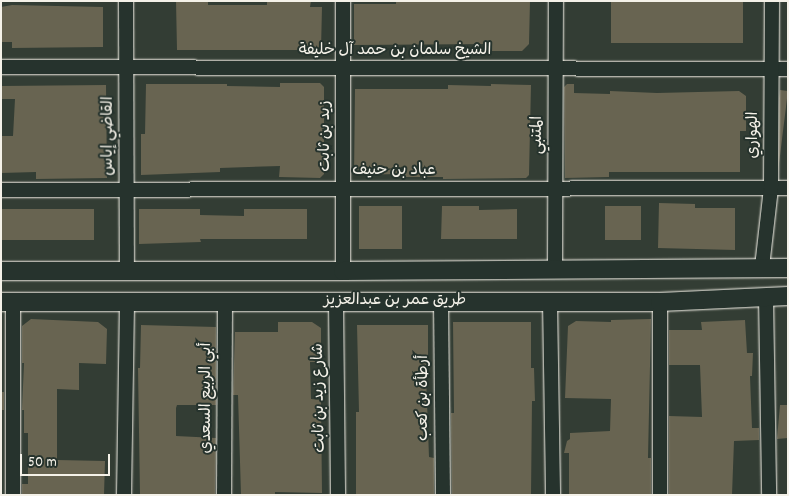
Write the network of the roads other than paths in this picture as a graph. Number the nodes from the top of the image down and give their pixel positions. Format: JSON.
{"nodes":[{"id":1,"x":126,"y":1,"type":"edge"},
{"id":2,"x":344,"y":1,"type":"edge"},
{"id":3,"x":556,"y":1,"type":"edge"},
{"id":4,"x":772,"y":1,"type":"edge"},
{"id":5,"x":1,"y":68,"type":"edge"},
{"id":6,"x":126,"y":68,"type":"junction"},
{"id":7,"x":344,"y":68,"type":"junction"},
{"id":8,"x":556,"y":68,"type":"junction"},
{"id":9,"x":772,"y":69,"type":"junction"},
{"id":10,"x":788,"y":69,"type":"edge"},
{"id":11,"x":555,"y":188,"type":"junction"},
{"id":12,"x":771,"y":188,"type":"junction"},
{"id":13,"x":788,"y":188,"type":"edge"},
{"id":14,"x":126,"y":189,"type":"junction"},
{"id":15,"x":344,"y":189,"type":"junction"},
{"id":16,"x":1,"y":190,"type":"edge"},
{"id":17,"x":762,"y":267,"type":"junction"},
{"id":18,"x":788,"y":268,"type":"edge"},
{"id":19,"x":555,"y":269,"type":"junction"},
{"id":20,"x":1,"y":271,"type":"edge"},
{"id":21,"x":127,"y":271,"type":"junction"},
{"id":22,"x":344,"y":272,"type":"junction"},
{"id":23,"x":766,"y":296,"type":"junction"},
{"id":24,"x":788,"y":296,"type":"edge"},
{"id":25,"x":336,"y":300,"type":"junction"},
{"id":26,"x":225,"y":301,"type":"junction"},
{"id":27,"x":550,"y":301,"type":"junction"},
{"id":28,"x":7,"y":302,"type":"edge"},
{"id":29,"x":127,"y":302,"type":"junction"},
{"id":30,"x":441,"y":302,"type":"junction"},
{"id":31,"x":660,"y":302,"type":"junction"},
{"id":32,"x":13,"y":495,"type":"edge"},
{"id":33,"x":124,"y":495,"type":"edge"},
{"id":34,"x":224,"y":495,"type":"edge"},
{"id":35,"x":338,"y":495,"type":"edge"},
{"id":36,"x":442,"y":495,"type":"edge"},
{"id":37,"x":553,"y":495,"type":"edge"},
{"id":38,"x":660,"y":495,"type":"edge"},
{"id":39,"x":769,"y":495,"type":"edge"}],
"edges":[{"from":1,"to":6,"type":"street","name":"القاضي إياس"},
{"from":2,"to":7,"type":"street","name":"زيد بن ثابت"},
{"from":3,"to":8,"type":"street","name":"المتنبي"},
{"from":4,"to":9,"type":"street","name":"الهواري"},
{"from":5,"to":6,"type":"street","name":"الشيخ سلمان بن حمد آل خليفة"},
{"from":6,"to":7,"type":"street","name":"الشيخ سلمان بن حمد آل خليفة"},
{"from":6,"to":14,"type":"street","name":"القاضي إياس"},
{"from":7,"to":8,"type":"street","name":"الشيخ سلمان بن حمد آل خليفة"},
{"from":7,"to":15,"type":"street","name":"زيد بن ثابت"},
{"from":8,"to":9,"type":"street","name":"الشيخ سلمان بن حمد آل خليفة"},
{"from":8,"to":11,"type":"street","name":"المتنبي"},
{"from":9,"to":10,"type":"street","name":"الشيخ سلمان بن حمد آل خليفة"},
{"from":9,"to":12,"type":"street","name":"الهواري"},
{"from":11,"to":12,"type":"street","name":"عباد بن حنيف"},
{"from":11,"to":15,"type":"street","name":"عباد بن حنيف"},
{"from":11,"to":19,"type":"street","name":"المتنبي"},
{"from":12,"to":13,"type":"street","name":"عباد بن حنيف"},
{"from":12,"to":17,"type":"street","name":"الهواري"},
{"from":14,"to":15,"type":"street","name":"عباد بن حنيف"},
{"from":14,"to":16,"type":"street","name":"عباد بن حنيف"},
{"from":14,"to":21,"type":"street","name":"القاضي إياس"},
{"from":15,"to":22,"type":"street","name":"زيد بن ثابت"},
{"from":17,"to":18,"type":"main road","name":"طريق عمر بن عبدالعزيز"},
{"from":17,"to":19,"type":"main road","name":"طريق عمر بن عبدالعزيز"},
{"from":19,"to":22,"type":"main road","name":"طريق عمر بن عبدالعزيز"},
{"from":20,"to":21,"type":"main road","name":"طريق عمر بن عبدالعزيز"},
{"from":21,"to":22,"type":"main road","name":"طريق عمر بن عبدالعزيز"},
{"from":23,"to":24,"type":"main road","name":"طريق عمر بن عبدالعزيز"},
{"from":23,"to":31,"type":"main road","name":"طريق عمر بن عبدالعزيز"},
{"from":23,"to":39,"type":"street"},
{"from":25,"to":26,"type":"main road","name":"طريق عمر بن عبدالعزيز"},
{"from":25,"to":30,"type":"main road","name":"طريق عمر بن عبدالعزيز"},
{"from":25,"to":35,"type":"street","name":"شارع زيد بن ثابت"},
{"from":26,"to":29,"type":"main road","name":"طريق عمر بن عبدالعزيز"},
{"from":26,"to":34,"type":"street","name":"أبي الربيع السعدي"},
{"from":27,"to":30,"type":"main road","name":"طريق عمر بن عبدالعزيز"},
{"from":27,"to":31,"type":"main road","name":"طريق عمر بن عبدالعزيز"},
{"from":27,"to":37,"type":"street"},
{"from":28,"to":29,"type":"main road","name":"طريق عمر بن عبدالعزيز"},
{"from":28,"to":32,"type":"street"},
{"from":29,"to":33,"type":"street"},
{"from":30,"to":36,"type":"street","name":"أرطأة بن كعب"},
{"from":31,"to":38,"type":"street"}]}
